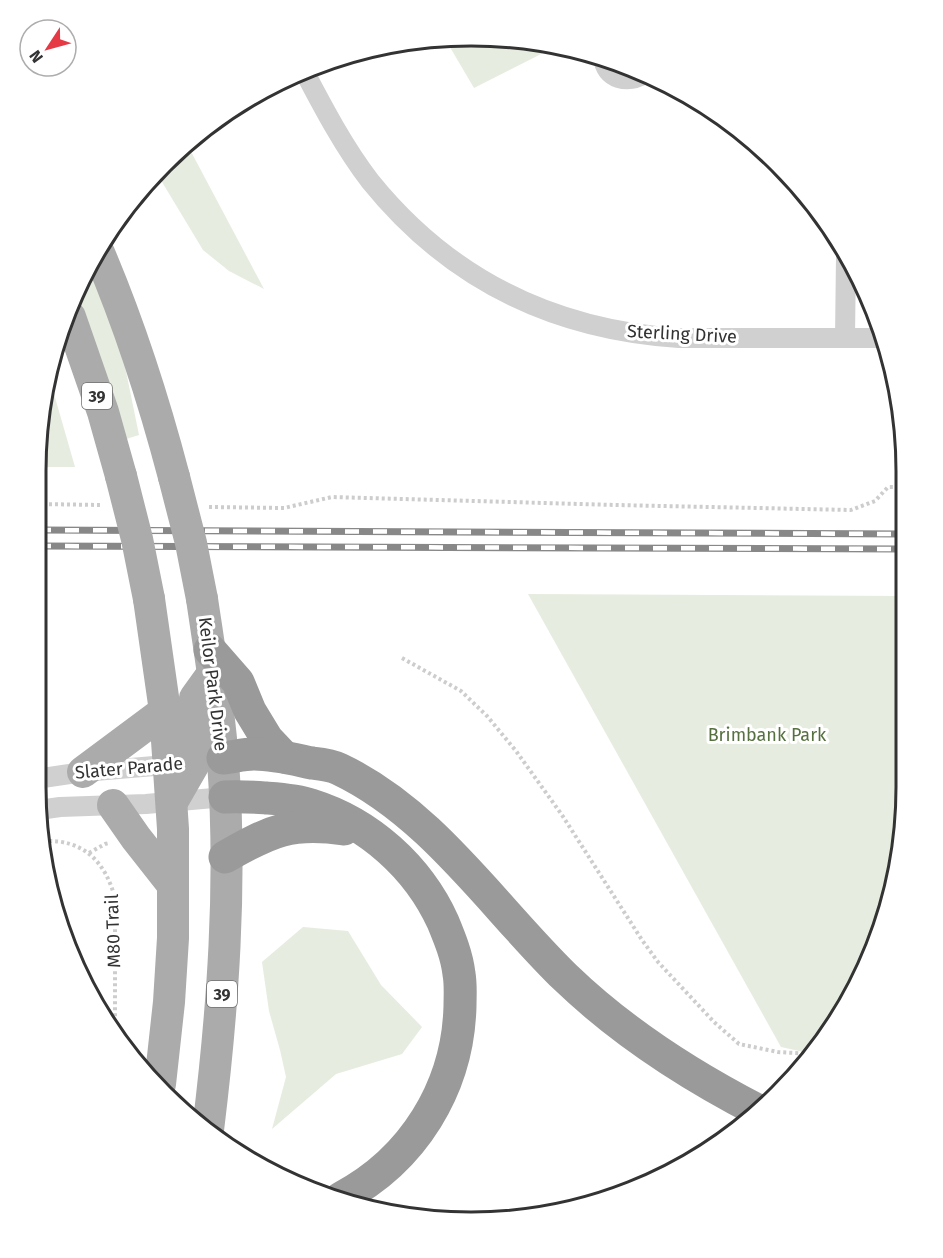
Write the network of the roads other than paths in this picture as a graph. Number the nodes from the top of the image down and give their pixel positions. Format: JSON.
{"nodes":[{"id":1,"x":606,"y":69,"type":"edge"},
{"id":2,"x":632,"y":78,"type":"edge"},
{"id":3,"x":308,"y":79,"type":"edge"},
{"id":4,"x":102,"y":261,"type":"edge"},
{"id":5,"x":846,"y":270,"type":"edge"},
{"id":6,"x":73,"y":325,"type":"edge"},
{"id":7,"x":845,"y":338,"type":"junction"},
{"id":8,"x":875,"y":338,"type":"edge"},
{"id":9,"x":211,"y":662,"type":"junction"},
{"id":10,"x":165,"y":711,"type":"junction"},
{"id":11,"x":284,"y":757,"type":"junction"},
{"id":12,"x":196,"y":762,"type":"junction"},
{"id":13,"x":83,"y":772,"type":"junction"},
{"id":14,"x":46,"y":778,"type":"edge"},
{"id":15,"x":225,"y":797,"type":"junction"},
{"id":16,"x":172,"y":801,"type":"junction"},
{"id":17,"x":113,"y":805,"type":"junction"},
{"id":18,"x":47,"y":809,"type":"edge"},
{"id":19,"x":367,"y":832,"type":"junction"},
{"id":20,"x":225,"y":857,"type":"junction"},
{"id":21,"x":173,"y":885,"type":"junction"},
{"id":22,"x":161,"y":1076,"type":"edge"},
{"id":23,"x":751,"y":1107,"type":"edge"},
{"id":24,"x":209,"y":1121,"type":"edge"},
{"id":25,"x":350,"y":1193,"type":"edge"}],
"edges":[{"from":1,"to":2,"type":"street"},
{"from":3,"to":7,"type":"street","name":"Sterling Drive"},
{"from":4,"to":9,"type":"main road","name":"Keilor Park Drive","number":"39","bridge":true},
{"from":5,"to":7,"type":"street"},
{"from":6,"to":10,"type":"main road","name":"Keilor Park Drive","number":"39","bridge":true},
{"from":7,"to":8,"type":"street","name":"Sterling Drive"},
{"from":9,"to":11,"type":"highway"},
{"from":9,"to":12,"type":"main road","name":"Keilor Park Drive","number":"39"},
{"from":10,"to":12,"type":"main road","name":"Keilor Park Drive","number":"39"},
{"from":10,"to":13,"type":"main road"},
{"from":11,"to":12,"type":"highway"},
{"from":11,"to":23,"type":"highway"},
{"from":12,"to":13,"type":"street","name":"Slater Parade"},
{"from":12,"to":15,"type":"main road","name":"Keilor Park Drive","number":"39"},
{"from":12,"to":16,"type":"main road","name":"Keilor Park Drive","number":"39"},
{"from":13,"to":14,"type":"street","name":"Slater Parade"},
{"from":15,"to":16,"type":"street","name":"Slater Parade"},
{"from":15,"to":19,"type":"highway"},
{"from":15,"to":20,"type":"main road","name":"Keilor Park Drive","number":"39"},
{"from":16,"to":17,"type":"street","name":"Slater Parade"},
{"from":16,"to":21,"type":"main road","name":"Keilor Park Drive","number":"39"},
{"from":17,"to":18,"type":"street","name":"Slater Parade"},
{"from":17,"to":21,"type":"main road"},
{"from":19,"to":20,"type":"highway"},
{"from":19,"to":25,"type":"highway"},
{"from":20,"to":24,"type":"main road","name":"Keilor Park Drive","number":"39"},
{"from":21,"to":22,"type":"main road","name":"Keilor Park Drive","number":"39"}]}
